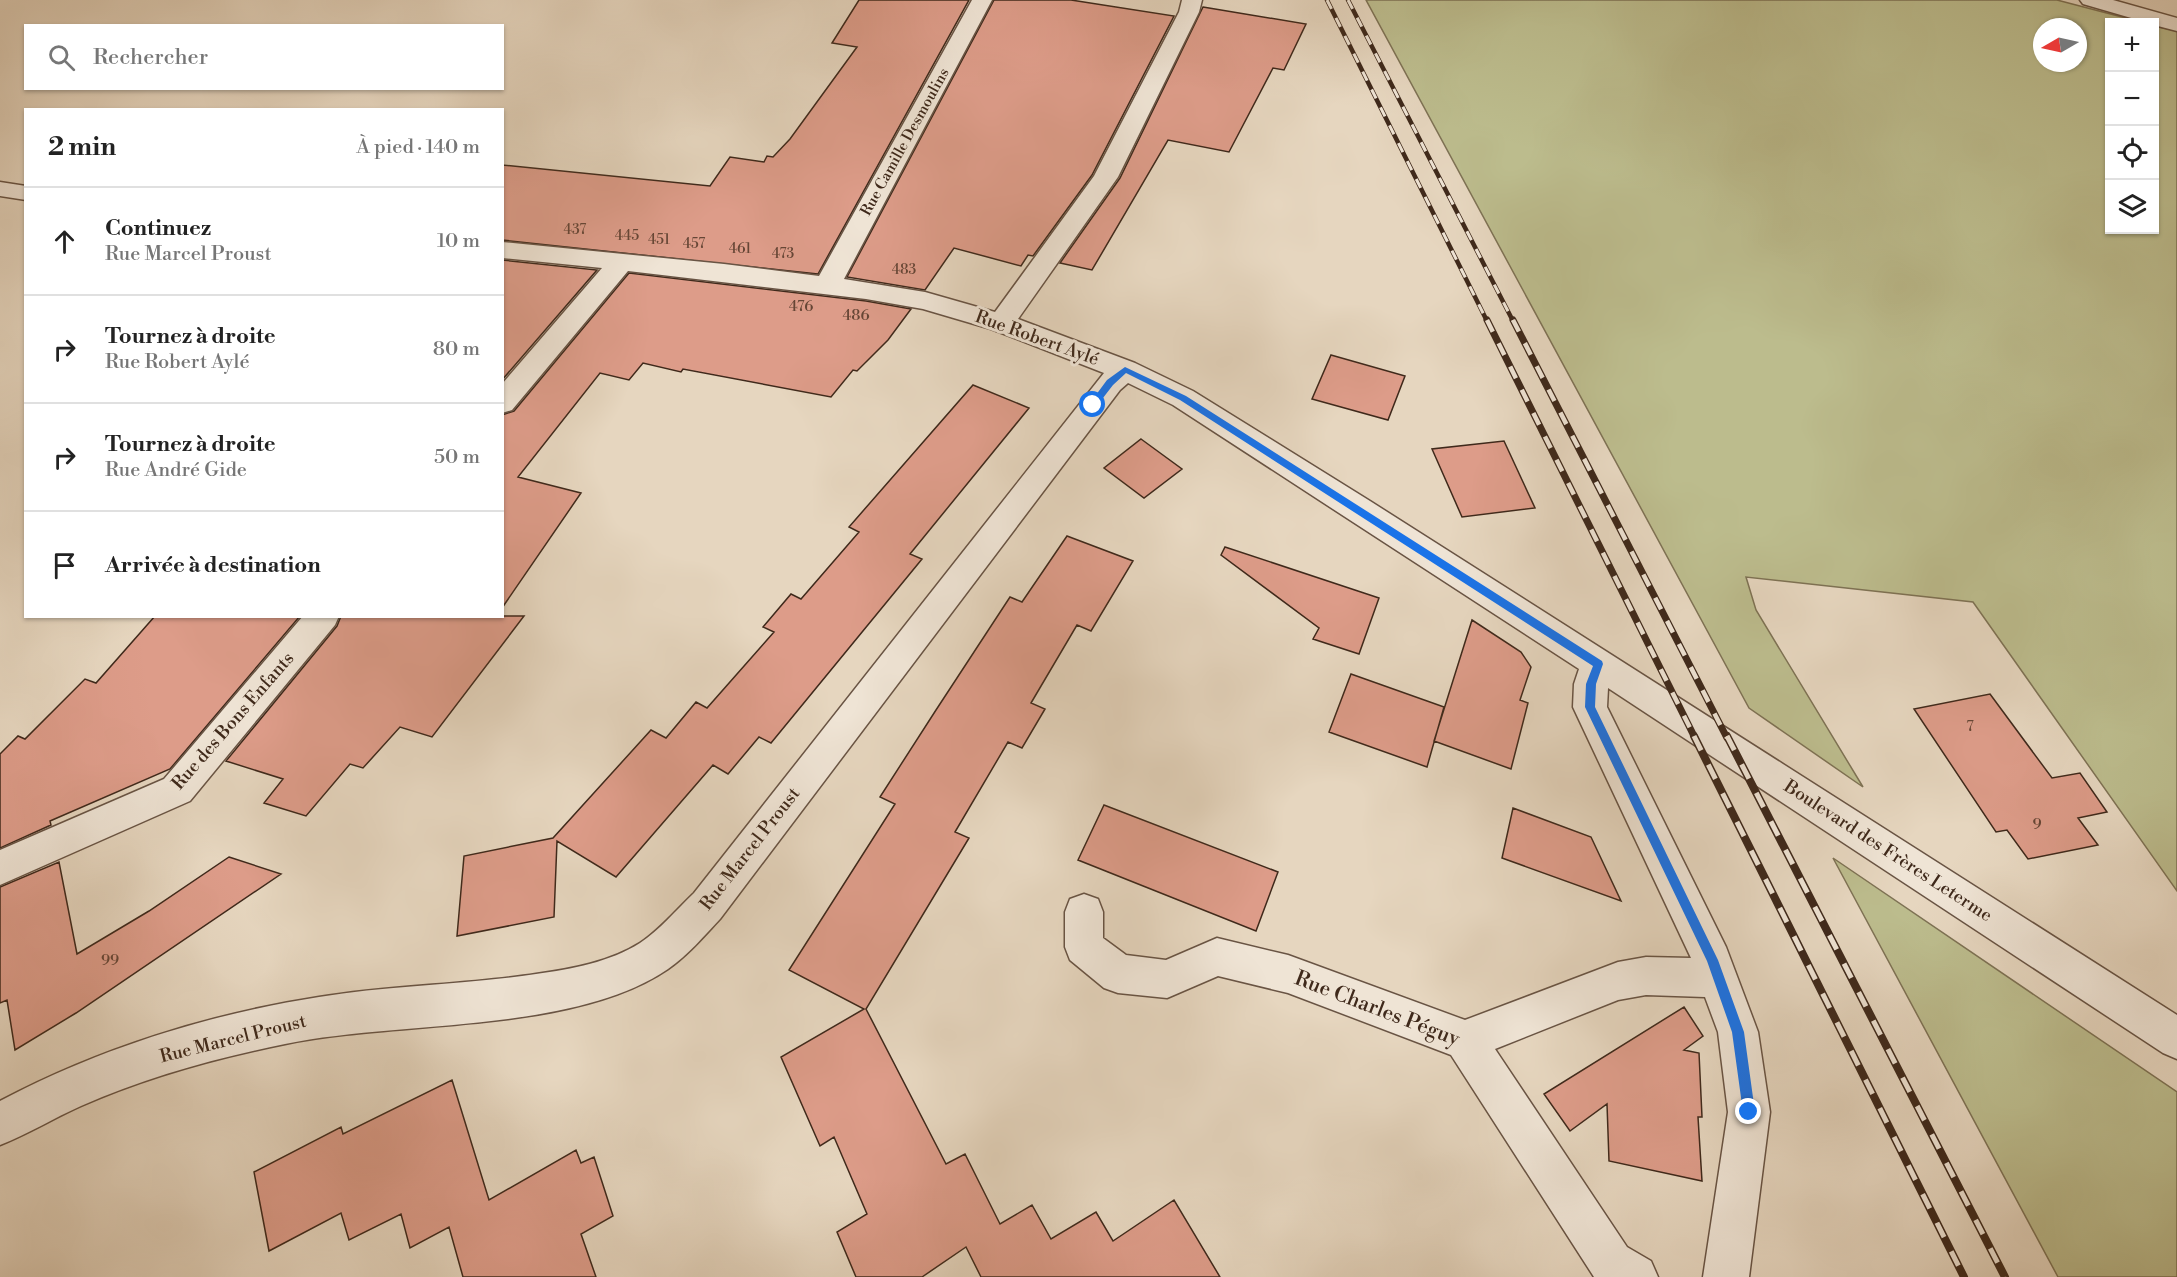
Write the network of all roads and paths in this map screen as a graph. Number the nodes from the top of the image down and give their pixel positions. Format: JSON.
{"nodes":[{"id":1,"x":982,"y":0,"type":"edge"},
{"id":2,"x":1192,"y":0,"type":"edge"},
{"id":3,"x":2090,"y":0,"type":"edge"},
{"id":4,"x":2177,"y":25,"type":"edge"},
{"id":5,"x":0,"y":189,"type":"edge"},
{"id":6,"x":24,"y":193,"type":"edge"},
{"id":7,"x":504,"y":250,"type":"edge"},
{"id":8,"x":620,"y":263,"type":"junction"},
{"id":9,"x":827,"y":285,"type":"junction"},
{"id":10,"x":1001,"y":322,"type":"junction"},
{"id":11,"x":1125,"y":370,"type":"junction"},
{"id":12,"x":504,"y":401,"type":"edge"},
{"id":13,"x":321,"y":618,"type":"edge"},
{"id":14,"x":1598,"y":664,"type":"junction"},
{"id":15,"x":0,"y":868,"type":"edge"},
{"id":16,"x":1084,"y":912,"type":"dead end"},
{"id":17,"x":1718,"y":978,"type":"junction"},
{"id":18,"x":2177,"y":1039,"type":"edge"},
{"id":19,"x":1465,"y":1040,"type":"junction"},
{"id":20,"x":0,"y":1124,"type":"edge"},
{"id":21,"x":1635,"y":1277,"type":"edge"},
{"id":22,"x":1726,"y":1277,"type":"edge"}],
"edges":[{"from":1,"to":9,"type":"street","name":"Rue Camille Desmoulins"},
{"from":2,"to":10,"type":"street"},
{"from":3,"to":4,"type":"street"},
{"from":5,"to":6,"type":"street"},
{"from":7,"to":8,"type":"street","name":"Rue Robert Aylé"},
{"from":8,"to":9,"type":"street","name":"Rue Robert Aylé"},
{"from":8,"to":12,"type":"street"},
{"from":9,"to":10,"type":"street","name":"Rue Robert Aylé"},
{"from":10,"to":11,"type":"street","name":"Rue Robert Aylé"},
{"from":11,"to":14,"type":"street","name":"Rue Robert Aylé"},
{"from":11,"to":20,"type":"street","name":"Rue Marcel Proust"},
{"from":13,"to":15,"type":"street","name":"Rue des Bons Enfants"},
{"from":14,"to":17,"type":"street"},
{"from":14,"to":18,"type":"street","name":"Boulevard des Frères Leterme"},
{"from":16,"to":19,"type":"street","name":"Rue Charles Péguy"},
{"from":17,"to":19,"type":"street"},
{"from":17,"to":22,"type":"street"},
{"from":19,"to":21,"type":"street","name":"Rue Charles Péguy"}]}
